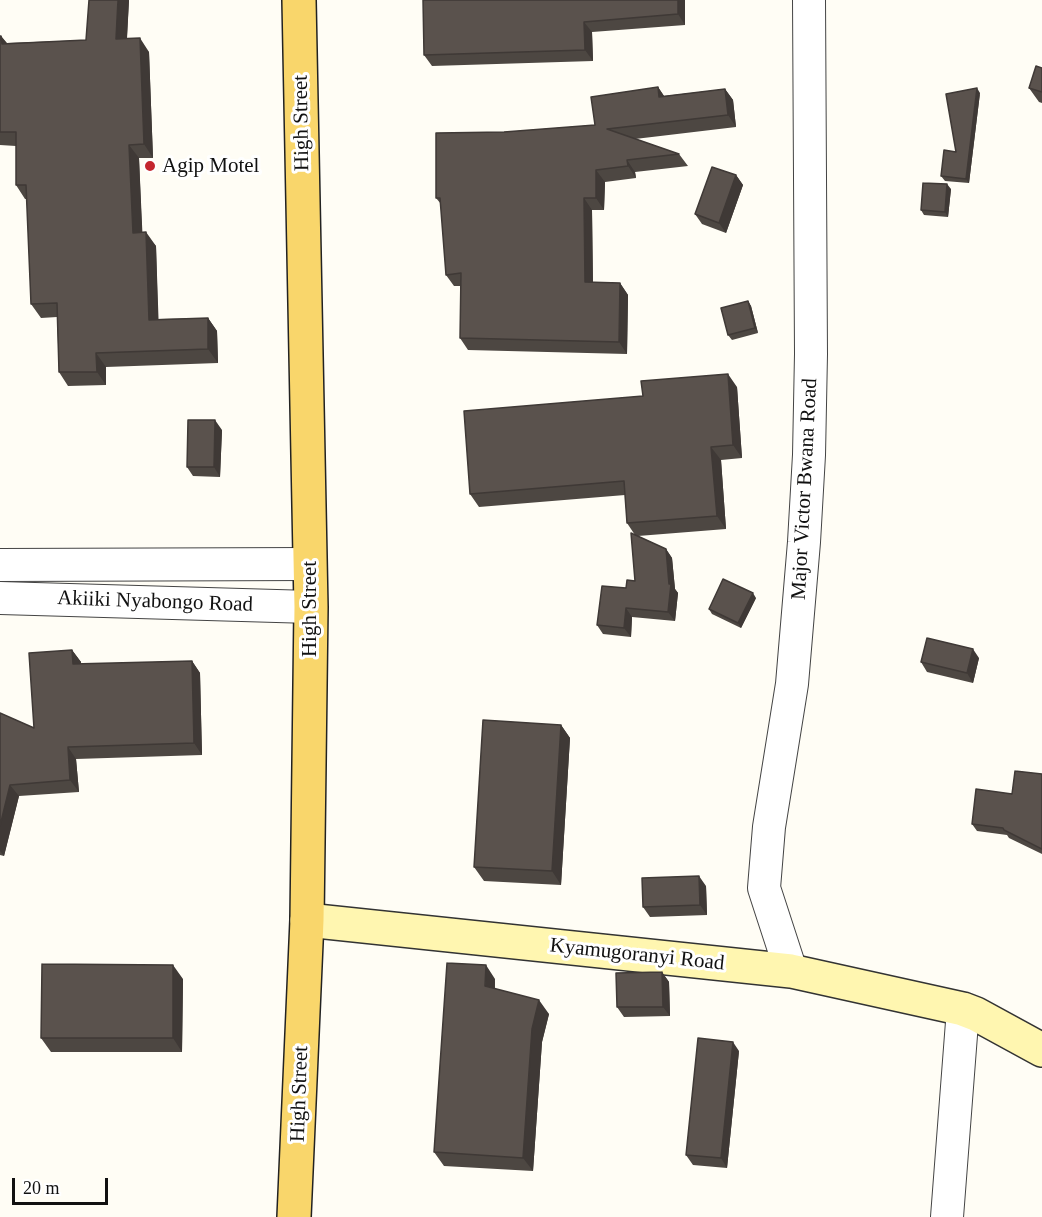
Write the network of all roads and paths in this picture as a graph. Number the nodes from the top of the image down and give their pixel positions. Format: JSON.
{"nodes":[{"id":1,"x":300,"y":0,"type":"edge"},
{"id":2,"x":809,"y":0,"type":"edge"},
{"id":3,"x":0,"y":564,"type":"edge"},
{"id":4,"x":310,"y":564,"type":"junction"},
{"id":5,"x":0,"y":598,"type":"edge"},
{"id":6,"x":311,"y":607,"type":"junction"},
{"id":7,"x":307,"y":920,"type":"junction"},
{"id":8,"x":791,"y":971,"type":"junction"},
{"id":9,"x":963,"y":1009,"type":"junction"},
{"id":10,"x":1042,"y":1050,"type":"edge"},
{"id":11,"x":294,"y":1217,"type":"edge"},
{"id":12,"x":947,"y":1217,"type":"edge"}],
"edges":[{"from":1,"to":4,"type":"main road","name":"High Street"},
{"from":2,"to":8,"type":"street","name":"Major Victor Bwana Road"},
{"from":3,"to":4,"type":"street","name":"Akiiki Nyabongo Road"},
{"from":4,"to":6,"type":"main road","name":"High Street"},
{"from":5,"to":6,"type":"street","name":"Akiiki Nyabongo Road"},
{"from":6,"to":7,"type":"main road","name":"High Street"},
{"from":7,"to":8,"type":"street","name":"Kyamugoranyi Road"},
{"from":7,"to":11,"type":"main road","name":"High Street"},
{"from":8,"to":9,"type":"street","name":"Kyamugoranyi Road"},
{"from":9,"to":10,"type":"street","name":"Kyamugoranyi Road"},
{"from":9,"to":12,"type":"street"}]}
